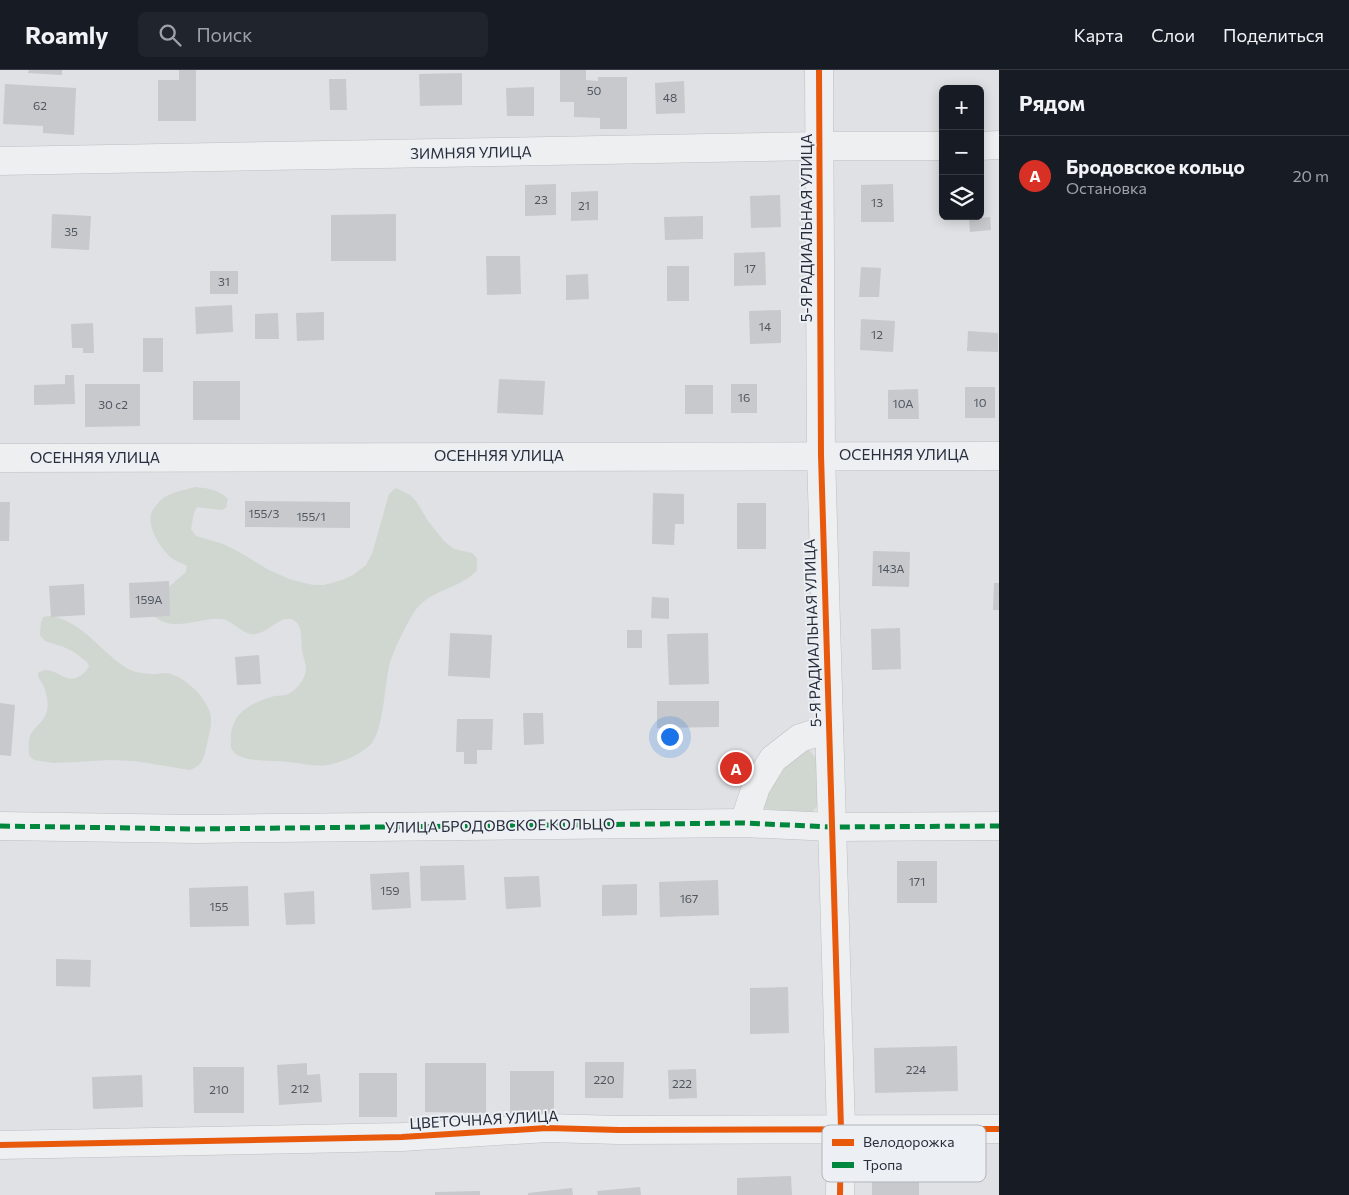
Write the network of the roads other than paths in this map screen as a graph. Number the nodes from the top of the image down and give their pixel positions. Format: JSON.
{"nodes":[{"id":1,"x":819,"y":70,"type":"edge"},
{"id":2,"x":820,"y":146,"type":"junction"},
{"id":3,"x":939,"y":146,"type":"edge"},
{"id":4,"x":984,"y":146,"type":"edge"},
{"id":5,"x":999,"y":146,"type":"edge"},
{"id":6,"x":0,"y":161,"type":"edge"},
{"id":7,"x":821,"y":455,"type":"junction"},
{"id":8,"x":999,"y":456,"type":"edge"},
{"id":9,"x":0,"y":458,"type":"edge"},
{"id":10,"x":829,"y":729,"type":"junction"},
{"id":11,"x":744,"y":823,"type":"junction"},
{"id":12,"x":0,"y":826,"type":"edge"},
{"id":13,"x":999,"y":826,"type":"edge"},
{"id":14,"x":832,"y":827,"type":"junction"},
{"id":15,"x":841,"y":1125,"type":"edge"},
{"id":16,"x":822,"y":1128,"type":"edge"},
{"id":17,"x":986,"y":1129,"type":"edge"},
{"id":18,"x":999,"y":1129,"type":"edge"},
{"id":19,"x":0,"y":1145,"type":"edge"},
{"id":20,"x":840,"y":1182,"type":"edge"},
{"id":21,"x":840,"y":1195,"type":"edge"}],
"edges":[{"from":1,"to":2,"type":"street","name":"5-Я РАДИАЛЬНАЯ УЛИЦА"},
{"from":2,"to":3,"type":"street","name":"ЗИМНЯЯ УЛИЦА"},
{"from":2,"to":6,"type":"street","name":"ЗИМНЯЯ УЛИЦА"},
{"from":2,"to":7,"type":"street","name":"5-Я РАДИАЛЬНАЯ УЛИЦА"},
{"from":4,"to":5,"type":"street"},
{"from":7,"to":8,"type":"street","name":"ОСЕННЯЯ УЛИЦА"},
{"from":7,"to":9,"type":"street","name":"ОСЕННЯЯ УЛИЦА"},
{"from":7,"to":10,"type":"street","name":"5-Я РАДИАЛЬНАЯ УЛИЦА"},
{"from":10,"to":11,"type":"street"},
{"from":10,"to":14,"type":"street","name":"5-Я РАДИАЛЬНАЯ УЛИЦА"},
{"from":11,"to":12,"type":"street","name":"УЛИЦА БРОДОВСКОЕ КОЛЬЦО"},
{"from":11,"to":14,"type":"street","name":"УЛИЦА БРОДОВСКОЕ КОЛЬЦО"},
{"from":13,"to":14,"type":"street","name":"УЛИЦА БРОДОВСКОЕ КОЛЬЦО"},
{"from":14,"to":15,"type":"street","name":"5-Я РАДИАЛЬНАЯ УЛИЦА"},
{"from":16,"to":19,"type":"street","name":"ЦВЕТОЧНАЯ УЛИЦА"},
{"from":17,"to":18,"type":"street","name":"ЦВЕТОЧНАЯ УЛИЦА"},
{"from":20,"to":21,"type":"street","name":"5-Я РАДИАЛЬНАЯ УЛИЦА"}]}
